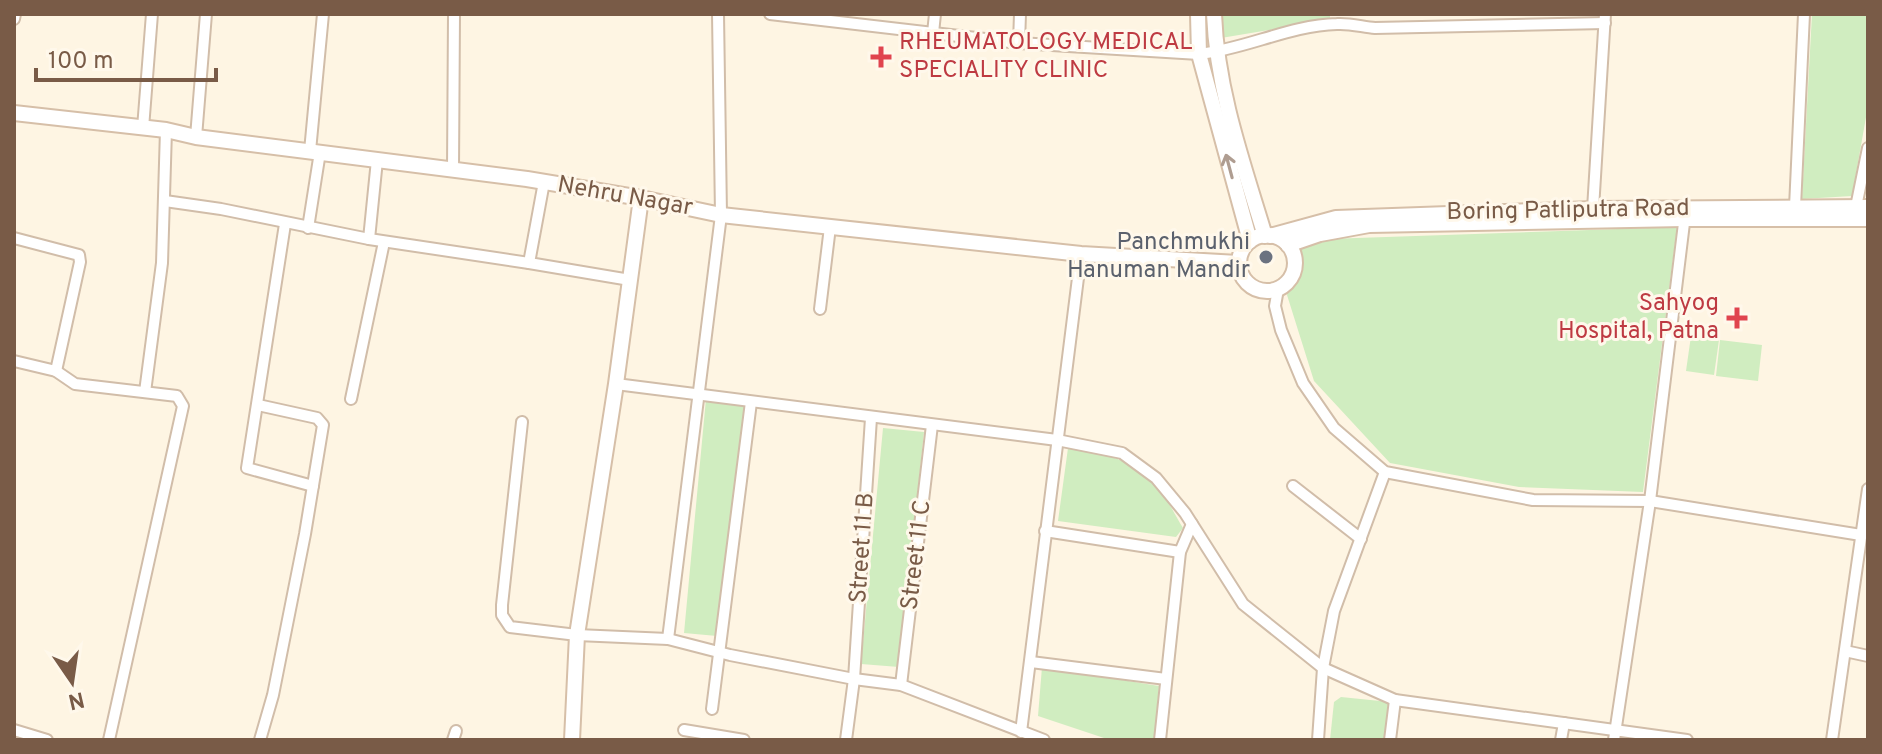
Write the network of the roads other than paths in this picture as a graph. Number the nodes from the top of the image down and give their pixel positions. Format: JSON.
{"nodes":[{"id":1,"x":152,"y":14,"type":"edge"},
{"id":2,"x":206,"y":14,"type":"edge"},
{"id":3,"x":323,"y":14,"type":"edge"},
{"id":4,"x":454,"y":14,"type":"edge"},
{"id":5,"x":718,"y":14,"type":"edge"},
{"id":6,"x":776,"y":14,"type":"edge"},
{"id":7,"x":935,"y":14,"type":"edge"},
{"id":8,"x":1020,"y":14,"type":"edge"},
{"id":9,"x":1198,"y":14,"type":"edge"},
{"id":10,"x":1214,"y":14,"type":"edge"},
{"id":11,"x":1804,"y":14,"type":"edge"},
{"id":12,"x":1605,"y":18,"type":"edge"},
{"id":13,"x":1338,"y":19,"type":"edge"},
{"id":14,"x":1529,"y":19,"type":"edge"},
{"id":15,"x":933,"y":33,"type":"junction"},
{"id":16,"x":1019,"y":43,"type":"junction"},
{"id":17,"x":1216,"y":52,"type":"junction"},
{"id":18,"x":1199,"y":54,"type":"junction"},
{"id":19,"x":14,"y":113,"type":"edge"},
{"id":20,"x":143,"y":128,"type":"junction"},
{"id":21,"x":166,"y":130,"type":"junction"},
{"id":22,"x":196,"y":137,"type":"junction"},
{"id":23,"x":1868,"y":148,"type":"edge"},
{"id":24,"x":315,"y":152,"type":"junction"},
{"id":25,"x":377,"y":160,"type":"junction"},
{"id":26,"x":453,"y":169,"type":"junction"},
{"id":27,"x":544,"y":182,"type":"junction"},
{"id":28,"x":641,"y":198,"type":"junction"},
{"id":29,"x":165,"y":201,"type":"junction"},
{"id":30,"x":1795,"y":207,"type":"junction"},
{"id":31,"x":1862,"y":207,"type":"edge"},
{"id":32,"x":1593,"y":209,"type":"junction"},
{"id":33,"x":1685,"y":214,"type":"junction"},
{"id":34,"x":721,"y":215,"type":"junction"},
{"id":35,"x":1465,"y":218,"type":"junction"},
{"id":36,"x":1868,"y":219,"type":"edge"},
{"id":37,"x":285,"y":224,"type":"junction"},
{"id":38,"x":830,"y":227,"type":"junction"},
{"id":39,"x":308,"y":228,"type":"junction"},
{"id":40,"x":1268,"y":236,"type":"junction"},
{"id":41,"x":14,"y":238,"type":"edge"},
{"id":42,"x":369,"y":239,"type":"junction"},
{"id":43,"x":1250,"y":241,"type":"junction"},
{"id":44,"x":384,"y":242,"type":"junction"},
{"id":45,"x":1288,"y":245,"type":"junction"},
{"id":46,"x":1081,"y":254,"type":"junction"},
{"id":47,"x":529,"y":263,"type":"junction"},
{"id":48,"x":1238,"y":263,"type":"junction"},
{"id":49,"x":630,"y":280,"type":"junction"},
{"id":50,"x":1278,"y":289,"type":"junction"},
{"id":51,"x":820,"y":309,"type":"dead end"},
{"id":52,"x":14,"y":361,"type":"edge"},
{"id":53,"x":56,"y":371,"type":"junction"},
{"id":54,"x":616,"y":384,"type":"junction"},
{"id":55,"x":145,"y":392,"type":"junction"},
{"id":56,"x":700,"y":394,"type":"junction"},
{"id":57,"x":351,"y":399,"type":"dead end"},
{"id":58,"x":751,"y":402,"type":"junction"},
{"id":59,"x":258,"y":405,"type":"junction"},
{"id":60,"x":871,"y":418,"type":"junction"},
{"id":61,"x":522,"y":422,"type":"dead end"},
{"id":62,"x":932,"y":425,"type":"junction"},
{"id":63,"x":1057,"y":440,"type":"junction"},
{"id":64,"x":1385,"y":472,"type":"junction"},
{"id":65,"x":313,"y":486,"type":"junction"},
{"id":66,"x":1293,"y":486,"type":"dead end"},
{"id":67,"x":1868,"y":489,"type":"edge"},
{"id":68,"x":1650,"y":501,"type":"junction"},
{"id":69,"x":1192,"y":524,"type":"junction"},
{"id":70,"x":1045,"y":531,"type":"junction"},
{"id":71,"x":1861,"y":535,"type":"junction"},
{"id":72,"x":1361,"y":539,"type":"junction"},
{"id":73,"x":1180,"y":552,"type":"junction"},
{"id":74,"x":577,"y":635,"type":"junction"},
{"id":75,"x":668,"y":639,"type":"junction"},
{"id":76,"x":1845,"y":651,"type":"junction"},
{"id":77,"x":721,"y":652,"type":"junction"},
{"id":78,"x":1868,"y":656,"type":"edge"},
{"id":79,"x":1031,"y":662,"type":"junction"},
{"id":80,"x":1323,"y":668,"type":"junction"},
{"id":81,"x":854,"y":679,"type":"junction"},
{"id":82,"x":1166,"y":679,"type":"junction"},
{"id":83,"x":901,"y":685,"type":"junction"},
{"id":84,"x":1395,"y":700,"type":"junction"},
{"id":85,"x":712,"y":709,"type":"dead end"},
{"id":86,"x":1564,"y":723,"type":"junction"},
{"id":87,"x":14,"y":730,"type":"edge"},
{"id":88,"x":684,"y":730,"type":"dead end"},
{"id":89,"x":1021,"y":732,"type":"junction"},
{"id":90,"x":1615,"y":735,"type":"edge"},
{"id":91,"x":736,"y":739,"type":"edge"},
{"id":92,"x":47,"y":740,"type":"edge"},
{"id":93,"x":109,"y":740,"type":"edge"},
{"id":94,"x":260,"y":740,"type":"edge"},
{"id":95,"x":572,"y":740,"type":"edge"},
{"id":96,"x":846,"y":740,"type":"edge"},
{"id":97,"x":1044,"y":740,"type":"edge"},
{"id":98,"x":1160,"y":740,"type":"edge"},
{"id":99,"x":1318,"y":740,"type":"edge"},
{"id":100,"x":1390,"y":740,"type":"edge"},
{"id":101,"x":1561,"y":740,"type":"edge"},
{"id":102,"x":1687,"y":740,"type":"edge"},
{"id":103,"x":1832,"y":740,"type":"edge"}],
"edges":[{"from":1,"to":20,"type":"street"},
{"from":2,"to":22,"type":"street"},
{"from":3,"to":24,"type":"street"},
{"from":4,"to":26,"type":"street"},
{"from":5,"to":34,"type":"street"},
{"from":6,"to":15,"type":"street"},
{"from":7,"to":15,"type":"street"},
{"from":8,"to":16,"type":"street"},
{"from":9,"to":18,"type":"street"},
{"from":10,"to":17,"type":"street"},
{"from":11,"to":30,"type":"street"},
{"from":12,"to":14,"type":"street"},
{"from":12,"to":32,"type":"street"},
{"from":13,"to":14,"type":"street"},
{"from":13,"to":17,"type":"street"},
{"from":15,"to":16,"type":"street"},
{"from":16,"to":18,"type":"street"},
{"from":17,"to":18,"type":"street"},
{"from":17,"to":40,"type":"street"},
{"from":43,"to":18,"type":"street","one_way":true},
{"from":19,"to":20,"type":"street","name":"Nehru Nagar"},
{"from":20,"to":21,"type":"street","name":"Nehru Nagar"},
{"from":21,"to":22,"type":"street","name":"Nehru Nagar"},
{"from":21,"to":29,"type":"street"},
{"from":22,"to":24,"type":"street","name":"Nehru Nagar"},
{"from":23,"to":31,"type":"street"},
{"from":24,"to":25,"type":"street","name":"Nehru Nagar"},
{"from":24,"to":39,"type":"street"},
{"from":25,"to":26,"type":"street","name":"Nehru Nagar"},
{"from":25,"to":42,"type":"street"},
{"from":26,"to":27,"type":"street","name":"Nehru Nagar"},
{"from":27,"to":28,"type":"street","name":"Nehru Nagar"},
{"from":27,"to":47,"type":"street"},
{"from":28,"to":34,"type":"street","name":"Nehru Nagar"},
{"from":28,"to":49,"type":"street"},
{"from":29,"to":37,"type":"street"},
{"from":29,"to":55,"type":"street"},
{"from":30,"to":31,"type":"street","name":"Boring Patliputra Road"},
{"from":30,"to":33,"type":"street","name":"Boring Patliputra Road"},
{"from":32,"to":33,"type":"street","name":"Boring Patliputra Road"},
{"from":32,"to":35,"type":"street","name":"Boring Patliputra Road"},
{"from":33,"to":35,"type":"street","name":"Boring Patliputra Road"},
{"from":33,"to":36,"type":"street","name":"Boring Patliputra Road"},
{"from":33,"to":68,"type":"street"},
{"from":34,"to":38,"type":"street","name":"Nehru Nagar"},
{"from":34,"to":56,"type":"street"},
{"from":35,"to":40,"type":"street","name":"Boring Patliputra Road"},
{"from":35,"to":45,"type":"street","name":"Boring Patliputra Road"},
{"from":37,"to":39,"type":"street"},
{"from":37,"to":59,"type":"street"},
{"from":38,"to":46,"type":"street","name":"Nehru Nagar"},
{"from":38,"to":51,"type":"street"},
{"from":39,"to":42,"type":"street"},
{"from":40,"to":43,"type":"street"},
{"from":40,"to":45,"type":"street"},
{"from":41,"to":53,"type":"street"},
{"from":42,"to":44,"type":"street"},
{"from":43,"to":48,"type":"street"},
{"from":44,"to":47,"type":"street"},
{"from":44,"to":57,"type":"street"},
{"from":45,"to":50,"type":"street"},
{"from":46,"to":48,"type":"street","name":"Nehru Nagar"},
{"from":46,"to":63,"type":"street"},
{"from":47,"to":49,"type":"street"},
{"from":48,"to":50,"type":"street"},
{"from":49,"to":54,"type":"street"},
{"from":50,"to":64,"type":"street"},
{"from":52,"to":53,"type":"street"},
{"from":53,"to":55,"type":"street"},
{"from":54,"to":56,"type":"street"},
{"from":54,"to":74,"type":"street"},
{"from":55,"to":93,"type":"street"},
{"from":56,"to":58,"type":"street"},
{"from":56,"to":75,"type":"street"},
{"from":58,"to":60,"type":"street"},
{"from":58,"to":77,"type":"street"},
{"from":59,"to":65,"type":"street"},
{"from":59,"to":65,"type":"street"},
{"from":60,"to":62,"type":"street"},
{"from":60,"to":81,"type":"street","name":"Street 11 B"},
{"from":61,"to":74,"type":"street"},
{"from":62,"to":63,"type":"street"},
{"from":62,"to":83,"type":"street","name":"Street 11 C"},
{"from":63,"to":69,"type":"street"},
{"from":63,"to":70,"type":"street"},
{"from":64,"to":68,"type":"street"},
{"from":64,"to":72,"type":"street"},
{"from":65,"to":94,"type":"street"},
{"from":66,"to":72,"type":"street"},
{"from":67,"to":71,"type":"street"},
{"from":68,"to":71,"type":"street"},
{"from":68,"to":90,"type":"street"},
{"from":69,"to":73,"type":"street"},
{"from":69,"to":80,"type":"street"},
{"from":70,"to":73,"type":"street"},
{"from":70,"to":79,"type":"street"},
{"from":71,"to":76,"type":"street"},
{"from":72,"to":80,"type":"street"},
{"from":73,"to":82,"type":"street"},
{"from":74,"to":75,"type":"street"},
{"from":74,"to":95,"type":"street"},
{"from":75,"to":77,"type":"street"},
{"from":76,"to":78,"type":"street"},
{"from":76,"to":103,"type":"street"},
{"from":77,"to":81,"type":"street"},
{"from":77,"to":85,"type":"street"},
{"from":79,"to":82,"type":"street"},
{"from":79,"to":89,"type":"street"},
{"from":80,"to":84,"type":"street"},
{"from":80,"to":99,"type":"street"},
{"from":81,"to":83,"type":"street"},
{"from":81,"to":96,"type":"street","name":"Street 11 B"},
{"from":82,"to":98,"type":"street"},
{"from":83,"to":89,"type":"street"},
{"from":84,"to":86,"type":"street"},
{"from":84,"to":100,"type":"street"},
{"from":86,"to":90,"type":"street"},
{"from":86,"to":101,"type":"street"},
{"from":87,"to":92,"type":"street"},
{"from":88,"to":91,"type":"street"},
{"from":89,"to":97,"type":"street"},
{"from":90,"to":102,"type":"street"}]}
